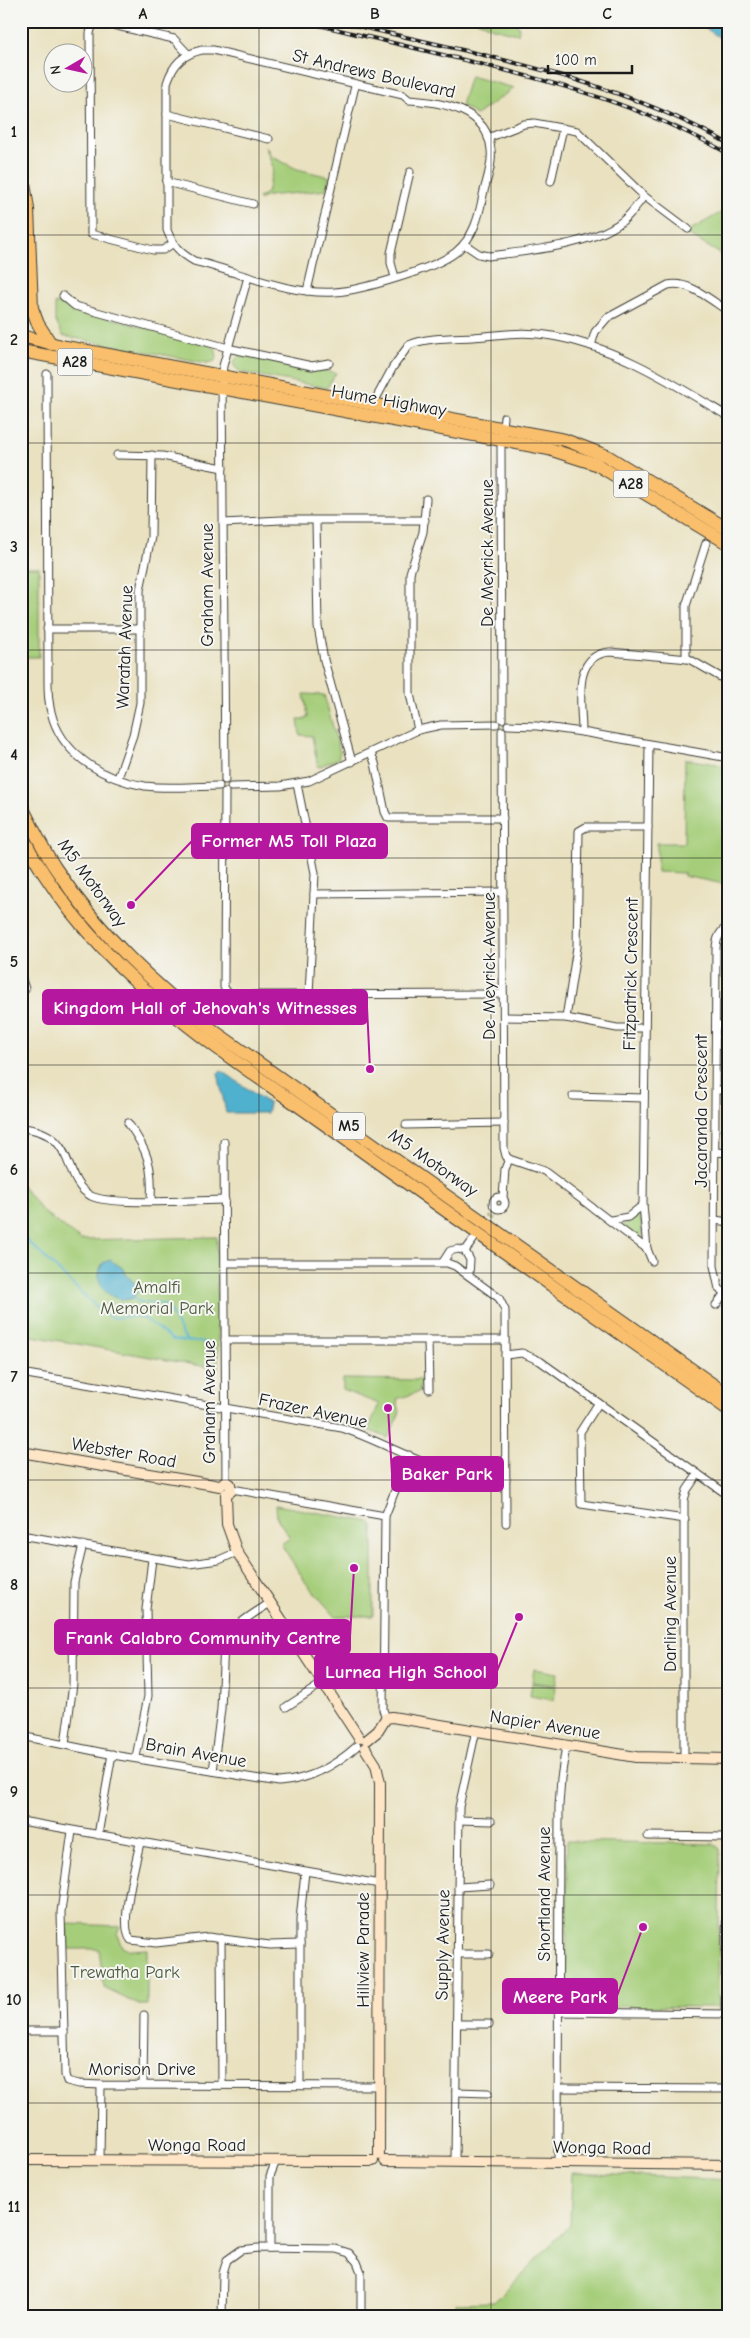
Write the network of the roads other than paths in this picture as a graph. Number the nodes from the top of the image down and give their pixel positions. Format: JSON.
{"nodes":[{"id":1,"x":94,"y":21,"type":"edge"},
{"id":2,"x":140,"y":21,"type":"edge"},
{"id":3,"x":138,"y":32,"type":"junction"},
{"id":4,"x":188,"y":54,"type":"junction"},
{"id":5,"x":355,"y":86,"type":"junction"},
{"id":6,"x":167,"y":114,"type":"junction"},
{"id":7,"x":563,"y":128,"type":"junction"},
{"id":8,"x":488,"y":138,"type":"junction"},
{"id":9,"x":269,"y":139,"type":"dead end"},
{"id":10,"x":21,"y":163,"type":"edge"},
{"id":11,"x":410,"y":172,"type":"dead end"},
{"id":12,"x":551,"y":181,"type":"dead end"},
{"id":13,"x":166,"y":182,"type":"junction"},
{"id":14,"x":644,"y":196,"type":"junction"},
{"id":15,"x":253,"y":204,"type":"dead end"},
{"id":16,"x":21,"y":223,"type":"edge"},
{"id":17,"x":688,"y":229,"type":"dead end"},
{"id":18,"x":172,"y":244,"type":"junction"},
{"id":19,"x":464,"y":244,"type":"junction"},
{"id":20,"x":248,"y":277,"type":"junction"},
{"id":21,"x":395,"y":277,"type":"junction"},
{"id":22,"x":307,"y":291,"type":"junction"},
{"id":23,"x":21,"y":294,"type":"edge"},
{"id":24,"x":63,"y":296,"type":"dead end"},
{"id":25,"x":729,"y":312,"type":"edge"},
{"id":26,"x":21,"y":336,"type":"edge"},
{"id":27,"x":51,"y":344,"type":"junction"},
{"id":28,"x":591,"y":346,"type":"junction"},
{"id":29,"x":228,"y":348,"type":"junction"},
{"id":30,"x":21,"y":351,"type":"edge"},
{"id":31,"x":329,"y":363,"type":"dead end"},
{"id":32,"x":47,"y":374,"type":"dead end"},
{"id":33,"x":222,"y":382,"type":"junction"},
{"id":34,"x":371,"y":410,"type":"junction"},
{"id":35,"x":729,"y":417,"type":"edge"},
{"id":36,"x":503,"y":428,"type":"junction"},
{"id":37,"x":118,"y":455,"type":"dead end"},
{"id":38,"x":152,"y":455,"type":"junction"},
{"id":39,"x":223,"y":468,"type":"junction"},
{"id":40,"x":426,"y":499,"type":"dead end"},
{"id":41,"x":425,"y":520,"type":"junction"},
{"id":42,"x":316,"y":521,"type":"junction"},
{"id":43,"x":223,"y":523,"type":"junction"},
{"id":44,"x":729,"y":530,"type":"edge"},
{"id":45,"x":706,"y":543,"type":"dead end"},
{"id":46,"x":729,"y":544,"type":"edge"},
{"id":47,"x":47,"y":629,"type":"junction"},
{"id":48,"x":140,"y":629,"type":"junction"},
{"id":49,"x":686,"y":659,"type":"junction"},
{"id":50,"x":729,"y":682,"type":"edge"},
{"id":51,"x":499,"y":721,"type":"junction"},
{"id":52,"x":508,"y":725,"type":"junction"},
{"id":53,"x":418,"y":730,"type":"junction"},
{"id":54,"x":502,"y":731,"type":"junction"},
{"id":55,"x":582,"y":732,"type":"junction"},
{"id":56,"x":650,"y":744,"type":"junction"},
{"id":57,"x":370,"y":753,"type":"junction"},
{"id":58,"x":729,"y":758,"type":"edge"},
{"id":59,"x":352,"y":762,"type":"junction"},
{"id":60,"x":118,"y":778,"type":"junction"},
{"id":61,"x":222,"y":783,"type":"junction"},
{"id":62,"x":297,"y":784,"type":"junction"},
{"id":63,"x":231,"y":787,"type":"junction"},
{"id":64,"x":225,"y":792,"type":"junction"},
{"id":65,"x":21,"y":805,"type":"edge"},
{"id":66,"x":503,"y":818,"type":"junction"},
{"id":67,"x":648,"y":827,"type":"junction"},
{"id":68,"x":21,"y":834,"type":"edge"},
{"id":69,"x":503,"y":892,"type":"junction"},
{"id":70,"x":314,"y":894,"type":"junction"},
{"id":71,"x":729,"y":926,"type":"edge"},
{"id":72,"x":21,"y":976,"type":"edge"},
{"id":73,"x":26,"y":989,"type":"dead end"},
{"id":74,"x":503,"y":994,"type":"junction"},
{"id":75,"x":309,"y":995,"type":"junction"},
{"id":76,"x":504,"y":1017,"type":"junction"},
{"id":77,"x":566,"y":1018,"type":"junction"},
{"id":78,"x":716,"y":1025,"type":"junction"},
{"id":79,"x":729,"y":1025,"type":"edge"},
{"id":80,"x":644,"y":1028,"type":"junction"},
{"id":81,"x":716,"y":1090,"type":"junction"},
{"id":82,"x":729,"y":1090,"type":"edge"},
{"id":83,"x":574,"y":1096,"type":"dead end"},
{"id":84,"x":644,"y":1098,"type":"junction"},
{"id":85,"x":128,"y":1123,"type":"dead end"},
{"id":86,"x":504,"y":1124,"type":"junction"},
{"id":87,"x":406,"y":1125,"type":"dead end"},
{"id":88,"x":21,"y":1128,"type":"edge"},
{"id":89,"x":224,"y":1142,"type":"dead end"},
{"id":90,"x":715,"y":1152,"type":"junction"},
{"id":91,"x":729,"y":1152,"type":"edge"},
{"id":92,"x":509,"y":1160,"type":"junction"},
{"id":93,"x":225,"y":1200,"type":"junction"},
{"id":94,"x":151,"y":1201,"type":"junction"},
{"id":95,"x":643,"y":1205,"type":"junction"},
{"id":96,"x":494,"y":1210,"type":"tunnel mouth"},
{"id":97,"x":611,"y":1220,"type":"junction"},
{"id":98,"x":715,"y":1220,"type":"junction"},
{"id":99,"x":729,"y":1222,"type":"edge"},
{"id":100,"x":474,"y":1239,"type":"dead end"},
{"id":101,"x":646,"y":1249,"type":"junction"},
{"id":102,"x":465,"y":1251,"type":"junction"},
{"id":103,"x":443,"y":1262,"type":"junction"},
{"id":104,"x":652,"y":1262,"type":"dead end"},
{"id":105,"x":225,"y":1263,"type":"junction"},
{"id":106,"x":469,"y":1275,"type":"junction"},
{"id":107,"x":726,"y":1294,"type":"edge"},
{"id":108,"x":716,"y":1304,"type":"dead end"},
{"id":109,"x":225,"y":1340,"type":"junction"},
{"id":110,"x":428,"y":1340,"type":"junction"},
{"id":111,"x":504,"y":1340,"type":"junction"},
{"id":112,"x":505,"y":1355,"type":"junction"},
{"id":113,"x":21,"y":1373,"type":"edge"},
{"id":114,"x":429,"y":1389,"type":"dead end"},
{"id":115,"x":729,"y":1396,"type":"edge"},
{"id":116,"x":598,"y":1404,"type":"junction"},
{"id":117,"x":226,"y":1409,"type":"junction"},
{"id":118,"x":729,"y":1410,"type":"edge"},
{"id":119,"x":21,"y":1452,"type":"edge"},
{"id":120,"x":409,"y":1455,"type":"junction"},
{"id":121,"x":698,"y":1474,"type":"junction"},
{"id":122,"x":506,"y":1479,"type":"junction"},
{"id":123,"x":226,"y":1488,"type":"junction"},
{"id":124,"x":729,"y":1496,"type":"edge"},
{"id":125,"x":385,"y":1516,"type":"junction"},
{"id":126,"x":685,"y":1519,"type":"junction"},
{"id":127,"x":506,"y":1523,"type":"dead end"},
{"id":128,"x":21,"y":1535,"type":"edge"},
{"id":129,"x":83,"y":1545,"type":"junction"},
{"id":130,"x":237,"y":1552,"type":"junction"},
{"id":131,"x":152,"y":1559,"type":"junction"},
{"id":132,"x":270,"y":1603,"type":"junction"},
{"id":133,"x":323,"y":1683,"type":"junction"},
{"id":134,"x":286,"y":1707,"type":"dead end"},
{"id":135,"x":386,"y":1718,"type":"junction"},
{"id":136,"x":476,"y":1730,"type":"junction"},
{"id":137,"x":21,"y":1736,"type":"edge"},
{"id":138,"x":362,"y":1743,"type":"junction"},
{"id":139,"x":65,"y":1744,"type":"junction"},
{"id":140,"x":566,"y":1746,"type":"junction"},
{"id":141,"x":112,"y":1754,"type":"junction"},
{"id":142,"x":136,"y":1757,"type":"junction"},
{"id":143,"x":684,"y":1758,"type":"junction"},
{"id":144,"x":729,"y":1761,"type":"edge"},
{"id":145,"x":213,"y":1771,"type":"junction"},
{"id":146,"x":459,"y":1820,"type":"junction"},
{"id":147,"x":21,"y":1821,"type":"edge"},
{"id":148,"x":491,"y":1821,"type":"dead end"},
{"id":149,"x":72,"y":1830,"type":"junction"},
{"id":150,"x":98,"y":1835,"type":"junction"},
{"id":151,"x":648,"y":1836,"type":"dead end"},
{"id":152,"x":726,"y":1837,"type":"junction"},
{"id":153,"x":140,"y":1842,"type":"junction"},
{"id":154,"x":306,"y":1872,"type":"junction"},
{"id":155,"x":380,"y":1884,"type":"junction"},
{"id":156,"x":490,"y":1885,"type":"dead end"},
{"id":157,"x":458,"y":1887,"type":"junction"},
{"id":158,"x":221,"y":1938,"type":"junction"},
{"id":159,"x":300,"y":1944,"type":"junction"},
{"id":160,"x":458,"y":1954,"type":"junction"},
{"id":161,"x":489,"y":1954,"type":"dead end"},
{"id":162,"x":558,"y":2012,"type":"junction"},
{"id":163,"x":727,"y":2014,"type":"edge"},
{"id":164,"x":144,"y":2015,"type":"dead end"},
{"id":165,"x":457,"y":2024,"type":"junction"},
{"id":166,"x":489,"y":2024,"type":"dead end"},
{"id":167,"x":21,"y":2031,"type":"edge"},
{"id":168,"x":64,"y":2031,"type":"junction"},
{"id":169,"x":143,"y":2084,"type":"junction"},
{"id":170,"x":222,"y":2084,"type":"junction"},
{"id":171,"x":101,"y":2085,"type":"junction"},
{"id":172,"x":300,"y":2085,"type":"junction"},
{"id":173,"x":380,"y":2086,"type":"junction"},
{"id":174,"x":558,"y":2088,"type":"junction"},
{"id":175,"x":729,"y":2089,"type":"edge"},
{"id":176,"x":456,"y":2092,"type":"junction"},
{"id":177,"x":488,"y":2093,"type":"dead end"},
{"id":178,"x":379,"y":2159,"type":"junction"},
{"id":179,"x":21,"y":2160,"type":"edge"},
{"id":180,"x":100,"y":2161,"type":"junction"},
{"id":181,"x":276,"y":2161,"type":"junction"},
{"id":182,"x":455,"y":2162,"type":"junction"},
{"id":183,"x":558,"y":2163,"type":"junction"},
{"id":184,"x":729,"y":2165,"type":"edge"},
{"id":185,"x":270,"y":2248,"type":"junction"},
{"id":186,"x":222,"y":2317,"type":"edge"},
{"id":187,"x":362,"y":2317,"type":"edge"}],
"edges":[{"from":1,"to":3,"type":"street"},
{"from":1,"to":18,"type":"street"},
{"from":2,"to":3,"type":"street"},
{"from":3,"to":4,"type":"street"},
{"from":4,"to":5,"type":"street","name":"St Andrews Boulevard"},
{"from":4,"to":6,"type":"street"},
{"from":5,"to":8,"type":"street","name":"St Andrews Boulevard"},
{"from":5,"to":22,"type":"street"},
{"from":6,"to":9,"type":"street"},
{"from":6,"to":13,"type":"street"},
{"from":7,"to":8,"type":"street"},
{"from":7,"to":12,"type":"street"},
{"from":7,"to":14,"type":"street"},
{"from":8,"to":19,"type":"street","name":"St Andrews Boulevard"},
{"from":10,"to":27,"type":"highway"},
{"from":11,"to":21,"type":"street"},
{"from":13,"to":15,"type":"street"},
{"from":13,"to":18,"type":"street"},
{"from":14,"to":17,"type":"street"},
{"from":14,"to":19,"type":"street"},
{"from":16,"to":23,"type":"highway"},
{"from":18,"to":20,"type":"street","name":"St Andrews Boulevard"},
{"from":19,"to":21,"type":"street","name":"St Andrews Boulevard"},
{"from":20,"to":22,"type":"street","name":"St Andrews Boulevard"},
{"from":20,"to":29,"type":"street","name":"Graham Avenue"},
{"from":21,"to":22,"type":"street","name":"St Andrews Boulevard"},
{"from":24,"to":29,"type":"street"},
{"from":25,"to":28,"type":"street"},
{"from":26,"to":27,"type":"highway","name":"Hume Highway","number":"A28"},
{"from":27,"to":33,"type":"highway","name":"Hume Highway","number":"A28"},
{"from":28,"to":34,"type":"street"},
{"from":28,"to":35,"type":"street"},
{"from":29,"to":31,"type":"street"},
{"from":29,"to":33,"type":"street","name":"Graham Avenue"},
{"from":30,"to":33,"type":"highway","name":"Hume Highway","number":"A28"},
{"from":32,"to":47,"type":"street"},
{"from":33,"to":34,"type":"highway","name":"Hume Highway","number":"A28"},
{"from":33,"to":39,"type":"street","name":"Graham Avenue"},
{"from":34,"to":36,"type":"highway","name":"Hume Highway","number":"A28"},
{"from":36,"to":44,"type":"highway","name":"Hume Highway","number":"A28"},
{"from":36,"to":46,"type":"highway","name":"Hume Highway","number":"A28"},
{"from":36,"to":51,"type":"street","name":"De Meyrick Avenue"},
{"from":37,"to":38,"type":"street"},
{"from":38,"to":39,"type":"street"},
{"from":38,"to":48,"type":"street","name":"Waratah Avenue"},
{"from":39,"to":43,"type":"street","name":"Graham Avenue"},
{"from":40,"to":41,"type":"street"},
{"from":41,"to":42,"type":"street"},
{"from":41,"to":53,"type":"street"},
{"from":42,"to":43,"type":"street"},
{"from":42,"to":59,"type":"street"},
{"from":43,"to":61,"type":"street","name":"Graham Avenue"},
{"from":45,"to":49,"type":"street"},
{"from":47,"to":48,"type":"street"},
{"from":47,"to":60,"type":"street"},
{"from":48,"to":60,"type":"street","name":"Waratah Avenue"},
{"from":49,"to":50,"type":"street"},
{"from":49,"to":55,"type":"street"},
{"from":51,"to":52,"type":"street"},
{"from":51,"to":53,"type":"street"},
{"from":51,"to":54,"type":"street"},
{"from":52,"to":54,"type":"street"},
{"from":52,"to":55,"type":"street"},
{"from":53,"to":57,"type":"street"},
{"from":54,"to":66,"type":"street","name":"De Meyrick Avenue"},
{"from":55,"to":56,"type":"street"},
{"from":56,"to":58,"type":"street"},
{"from":56,"to":67,"type":"street","name":"Fitzpatrick Crescent"},
{"from":57,"to":59,"type":"street"},
{"from":57,"to":66,"type":"street"},
{"from":59,"to":62,"type":"street"},
{"from":60,"to":61,"type":"street"},
{"from":61,"to":63,"type":"street"},
{"from":61,"to":64,"type":"street"},
{"from":62,"to":63,"type":"street"},
{"from":62,"to":70,"type":"street"},
{"from":63,"to":64,"type":"street"},
{"from":64,"to":75,"type":"street"},
{"from":65,"to":115,"type":"highway","name":"M5 Motorway","number":"M5"},
{"from":66,"to":69,"type":"street","name":"De Meyrick Avenue"},
{"from":67,"to":77,"type":"street"},
{"from":67,"to":80,"type":"street","name":"Fitzpatrick Crescent"},
{"from":68,"to":118,"type":"highway","name":"M5 Motorway","number":"M5"},
{"from":69,"to":70,"type":"street"},
{"from":69,"to":74,"type":"street","name":"De Meyrick Avenue"},
{"from":70,"to":75,"type":"street"},
{"from":71,"to":78,"type":"street","name":"Jacaranda Crescent"},
{"from":72,"to":73,"type":"street"},
{"from":74,"to":75,"type":"street"},
{"from":74,"to":76,"type":"street","name":"De Meyrick Avenue"},
{"from":76,"to":77,"type":"street"},
{"from":76,"to":86,"type":"street","name":"De Meyrick Avenue"},
{"from":77,"to":80,"type":"street"},
{"from":78,"to":79,"type":"street"},
{"from":78,"to":81,"type":"street","name":"Jacaranda Crescent"},
{"from":80,"to":84,"type":"street","name":"Fitzpatrick Crescent"},
{"from":81,"to":82,"type":"street"},
{"from":81,"to":90,"type":"street","name":"Jacaranda Crescent"},
{"from":83,"to":84,"type":"street"},
{"from":84,"to":95,"type":"street","name":"Fitzpatrick Crescent"},
{"from":85,"to":94,"type":"street"},
{"from":86,"to":87,"type":"street"},
{"from":86,"to":92,"type":"street","name":"De Meyrick Avenue"},
{"from":88,"to":94,"type":"street"},
{"from":89,"to":93,"type":"street","name":"Graham Avenue"},
{"from":90,"to":91,"type":"street"},
{"from":90,"to":98,"type":"street","name":"Jacaranda Crescent"},
{"from":92,"to":96,"type":"street","name":"De Meyrick Avenue"},
{"from":92,"to":97,"type":"street","name":"Fitzpatrick Crescent"},
{"from":93,"to":94,"type":"street"},
{"from":93,"to":105,"type":"street","name":"Graham Avenue"},
{"from":95,"to":97,"type":"street"},
{"from":95,"to":101,"type":"street","name":"Fitzpatrick Crescent"},
{"from":97,"to":101,"type":"street","name":"Fitzpatrick Crescent"},
{"from":98,"to":99,"type":"street"},
{"from":98,"to":107,"type":"street","name":"Jacaranda Crescent"},
{"from":100,"to":102,"type":"street"},
{"from":101,"to":104,"type":"street","name":"Fitzpatrick Crescent"},
{"from":102,"to":103,"type":"street"},
{"from":102,"to":106,"type":"street"},
{"from":103,"to":105,"type":"street"},
{"from":103,"to":106,"type":"street"},
{"from":105,"to":109,"type":"street","name":"Graham Avenue"},
{"from":106,"to":111,"type":"street"},
{"from":107,"to":108,"type":"street"},
{"from":109,"to":110,"type":"street"},
{"from":109,"to":117,"type":"street","name":"Graham Avenue"},
{"from":110,"to":111,"type":"street"},
{"from":110,"to":114,"type":"street"},
{"from":111,"to":112,"type":"street"},
{"from":112,"to":116,"type":"street"},
{"from":112,"to":122,"type":"street"},
{"from":113,"to":117,"type":"street","name":"Frazer Avenue"},
{"from":116,"to":121,"type":"street"},
{"from":116,"to":126,"type":"street"},
{"from":117,"to":120,"type":"street","name":"Frazer Avenue"},
{"from":117,"to":123,"type":"street","name":"Graham Avenue"},
{"from":119,"to":123,"type":"street","name":"Webster Road"},
{"from":120,"to":122,"type":"street","name":"Frazer Avenue"},
{"from":120,"to":125,"type":"street"},
{"from":121,"to":124,"type":"street"},
{"from":121,"to":126,"type":"street","name":"Darling Avenue"},
{"from":122,"to":127,"type":"street"},
{"from":123,"to":125,"type":"street","name":"Webster Road"},
{"from":123,"to":130,"type":"street","name":"Graham Avenue"},
{"from":125,"to":135,"type":"street"},
{"from":126,"to":143,"type":"street","name":"Darling Avenue"},
{"from":128,"to":129,"type":"street"},
{"from":129,"to":131,"type":"street"},
{"from":129,"to":139,"type":"street"},
{"from":130,"to":131,"type":"street"},
{"from":130,"to":132,"type":"street","name":"Graham Avenue"},
{"from":131,"to":142,"type":"street"},
{"from":132,"to":133,"type":"street","name":"Graham Avenue"},
{"from":132,"to":145,"type":"street"},
{"from":133,"to":134,"type":"street"},
{"from":133,"to":138,"type":"street","name":"Graham Avenue"},
{"from":135,"to":136,"type":"street","name":"Napier Avenue"},
{"from":135,"to":138,"type":"street"},
{"from":136,"to":140,"type":"street","name":"Napier Avenue"},
{"from":136,"to":146,"type":"street","name":"Supply Avenue"},
{"from":137,"to":139,"type":"street","name":"Brain Avenue"},
{"from":138,"to":145,"type":"street","name":"Brain Avenue"},
{"from":138,"to":155,"type":"street","name":"Hillview Parade"},
{"from":139,"to":141,"type":"street","name":"Brain Avenue"},
{"from":140,"to":143,"type":"street","name":"Napier Avenue"},
{"from":140,"to":162,"type":"street","name":"Shortland Avenue"},
{"from":141,"to":142,"type":"street","name":"Brain Avenue"},
{"from":141,"to":150,"type":"street"},
{"from":142,"to":145,"type":"street","name":"Brain Avenue"},
{"from":143,"to":144,"type":"street","name":"Napier Avenue"},
{"from":144,"to":152,"type":"street"},
{"from":146,"to":148,"type":"street"},
{"from":146,"to":157,"type":"street","name":"Supply Avenue"},
{"from":147,"to":149,"type":"street"},
{"from":149,"to":150,"type":"street"},
{"from":149,"to":168,"type":"street","name":"Morison Drive"},
{"from":150,"to":153,"type":"street"},
{"from":151,"to":152,"type":"street"},
{"from":152,"to":163,"type":"street"},
{"from":153,"to":154,"type":"street"},
{"from":153,"to":158,"type":"street"},
{"from":154,"to":155,"type":"street"},
{"from":154,"to":159,"type":"street"},
{"from":155,"to":173,"type":"street","name":"Hillview Parade"},
{"from":156,"to":157,"type":"street"},
{"from":157,"to":160,"type":"street","name":"Supply Avenue"},
{"from":158,"to":159,"type":"street"},
{"from":158,"to":170,"type":"street"},
{"from":159,"to":172,"type":"street"},
{"from":160,"to":161,"type":"street"},
{"from":160,"to":165,"type":"street","name":"Supply Avenue"},
{"from":162,"to":163,"type":"street"},
{"from":162,"to":174,"type":"street","name":"Shortland Avenue"},
{"from":164,"to":169,"type":"street"},
{"from":165,"to":166,"type":"street"},
{"from":165,"to":176,"type":"street","name":"Supply Avenue"},
{"from":167,"to":168,"type":"street"},
{"from":168,"to":171,"type":"street","name":"Morison Drive"},
{"from":169,"to":170,"type":"street","name":"Morison Drive"},
{"from":169,"to":171,"type":"street","name":"Morison Drive"},
{"from":170,"to":172,"type":"street","name":"Morison Drive"},
{"from":171,"to":180,"type":"street"},
{"from":172,"to":173,"type":"street","name":"Morison Drive"},
{"from":173,"to":178,"type":"street","name":"Hillview Parade"},
{"from":174,"to":175,"type":"street"},
{"from":174,"to":183,"type":"street","name":"Shortland Avenue"},
{"from":176,"to":177,"type":"street"},
{"from":176,"to":182,"type":"street","name":"Supply Avenue"},
{"from":178,"to":181,"type":"street","name":"Wonga Road"},
{"from":178,"to":182,"type":"street","name":"Wonga Road"},
{"from":179,"to":180,"type":"street","name":"Wonga Road"},
{"from":180,"to":181,"type":"street","name":"Wonga Road"},
{"from":181,"to":185,"type":"street"},
{"from":182,"to":183,"type":"street","name":"Wonga Road"},
{"from":183,"to":184,"type":"street","name":"Wonga Road"},
{"from":185,"to":186,"type":"street"},
{"from":185,"to":187,"type":"street"}]}
